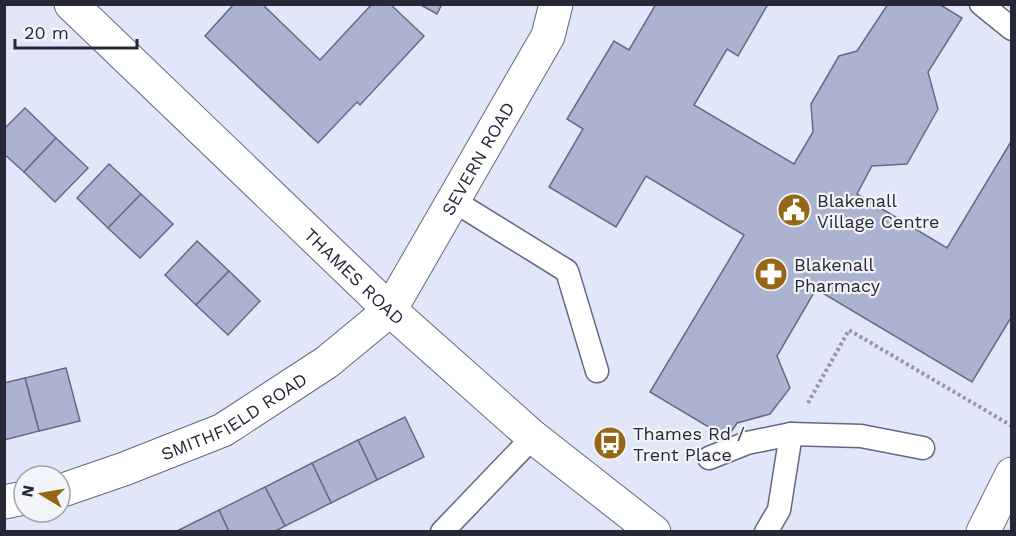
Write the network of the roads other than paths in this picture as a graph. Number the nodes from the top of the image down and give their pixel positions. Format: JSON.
{"nodes":[{"id":1,"x":71,"y":4,"type":"edge"},
{"id":2,"x":556,"y":4,"type":"edge"},
{"id":3,"x":981,"y":4,"type":"edge"},
{"id":4,"x":1011,"y":29,"type":"edge"},
{"id":5,"x":454,"y":201,"type":"junction"},
{"id":6,"x":390,"y":310,"type":"junction"},
{"id":7,"x":597,"y":371,"type":"dead end"},
{"id":8,"x":791,"y":434,"type":"junction"},
{"id":9,"x":533,"y":437,"type":"junction"},
{"id":10,"x":923,"y":448,"type":"dead end"},
{"id":11,"x":709,"y":458,"type":"dead end"},
{"id":12,"x":1011,"y":474,"type":"edge"},
{"id":13,"x":72,"y":487,"type":"edge"},
{"id":14,"x":442,"y":531,"type":"edge"},
{"id":15,"x":654,"y":531,"type":"edge"},
{"id":16,"x":766,"y":531,"type":"edge"},
{"id":17,"x":983,"y":531,"type":"edge"}],
"edges":[{"from":1,"to":6,"type":"street","name":"THAMES ROAD"},
{"from":2,"to":5,"type":"street","name":"SEVERN ROAD"},
{"from":3,"to":4,"type":"lane"},
{"from":5,"to":6,"type":"street","name":"SEVERN ROAD"},
{"from":5,"to":7,"type":"lane"},
{"from":6,"to":9,"type":"street","name":"THAMES ROAD"},
{"from":6,"to":13,"type":"street","name":"SMITHFIELD ROAD"},
{"from":8,"to":10,"type":"lane"},
{"from":8,"to":11,"type":"lane"},
{"from":8,"to":16,"type":"lane"},
{"from":9,"to":14,"type":"lane"},
{"from":9,"to":15,"type":"street","name":"THAMES ROAD"},
{"from":12,"to":17,"type":"street"}]}
